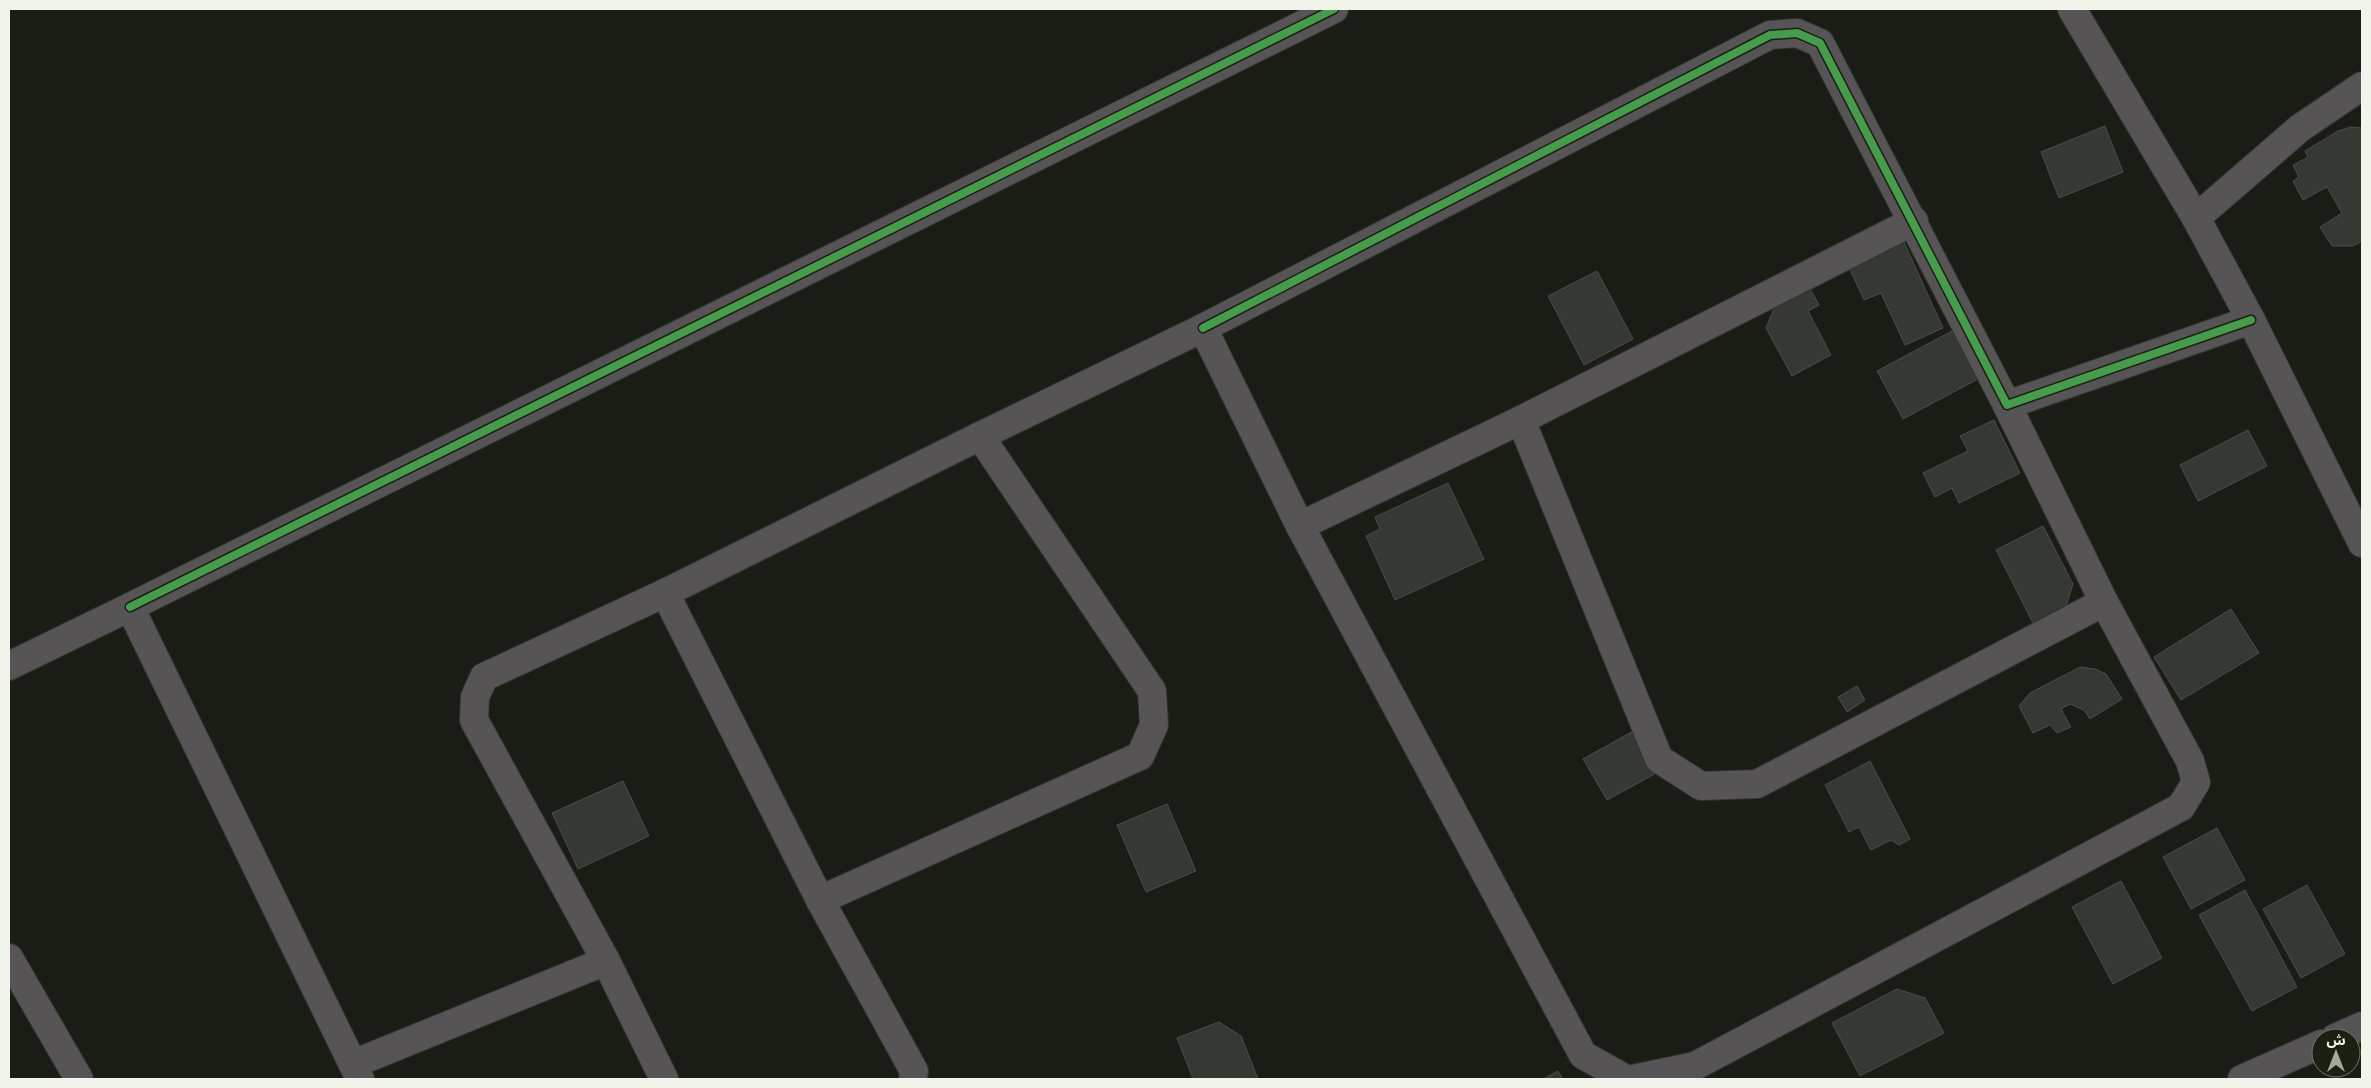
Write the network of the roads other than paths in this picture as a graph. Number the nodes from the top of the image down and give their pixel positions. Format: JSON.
{"nodes":[{"id":1,"x":1334,"y":9,"type":"edge"},
{"id":2,"x":2072,"y":9,"type":"edge"},
{"id":3,"x":2362,"y":86,"type":"edge"},
{"id":4,"x":2196,"y":218,"type":"junction"},
{"id":5,"x":1914,"y":221,"type":"junction"},
{"id":6,"x":2251,"y":320,"type":"junction"},
{"id":7,"x":1203,"y":328,"type":"junction"},
{"id":8,"x":2007,"y":405,"type":"junction"},
{"id":9,"x":1521,"y":420,"type":"junction"},
{"id":10,"x":980,"y":436,"type":"junction"},
{"id":11,"x":1300,"y":526,"type":"junction"},
{"id":12,"x":2362,"y":543,"type":"edge"},
{"id":13,"x":666,"y":593,"type":"junction"},
{"id":14,"x":2104,"y":602,"type":"junction"},
{"id":15,"x":130,"y":607,"type":"junction"},
{"id":16,"x":9,"y":666,"type":"edge"},
{"id":17,"x":820,"y":900,"type":"junction"},
{"id":18,"x":9,"y":958,"type":"edge"},
{"id":19,"x":606,"y":961,"type":"junction"},
{"id":20,"x":2311,"y":1048,"type":"edge"},
{"id":21,"x":356,"y":1072,"type":"edge"},
{"id":22,"x":79,"y":1079,"type":"edge"},
{"id":23,"x":664,"y":1079,"type":"edge"},
{"id":24,"x":913,"y":1079,"type":"edge"},
{"id":25,"x":1626,"y":1079,"type":"edge"},
{"id":26,"x":1633,"y":1079,"type":"edge"},
{"id":27,"x":2242,"y":1079,"type":"edge"}],
"edges":[{"from":1,"to":15,"type":"street"},
{"from":2,"to":4,"type":"street"},
{"from":3,"to":4,"type":"street"},
{"from":4,"to":6,"type":"street"},
{"from":5,"to":7,"type":"street"},
{"from":5,"to":8,"type":"street"},
{"from":5,"to":9,"type":"street"},
{"from":6,"to":8,"type":"street"},
{"from":6,"to":12,"type":"street"},
{"from":7,"to":10,"type":"street"},
{"from":7,"to":11,"type":"street"},
{"from":8,"to":14,"type":"street"},
{"from":9,"to":11,"type":"street"},
{"from":9,"to":14,"type":"street"},
{"from":10,"to":13,"type":"street"},
{"from":10,"to":17,"type":"street"},
{"from":11,"to":25,"type":"street"},
{"from":13,"to":17,"type":"street"},
{"from":13,"to":19,"type":"street"},
{"from":14,"to":26,"type":"street"},
{"from":15,"to":16,"type":"street"},
{"from":15,"to":21,"type":"street"},
{"from":17,"to":24,"type":"street"},
{"from":18,"to":22,"type":"street"},
{"from":19,"to":21,"type":"street"},
{"from":19,"to":23,"type":"street"},
{"from":20,"to":27,"type":"street"}]}
